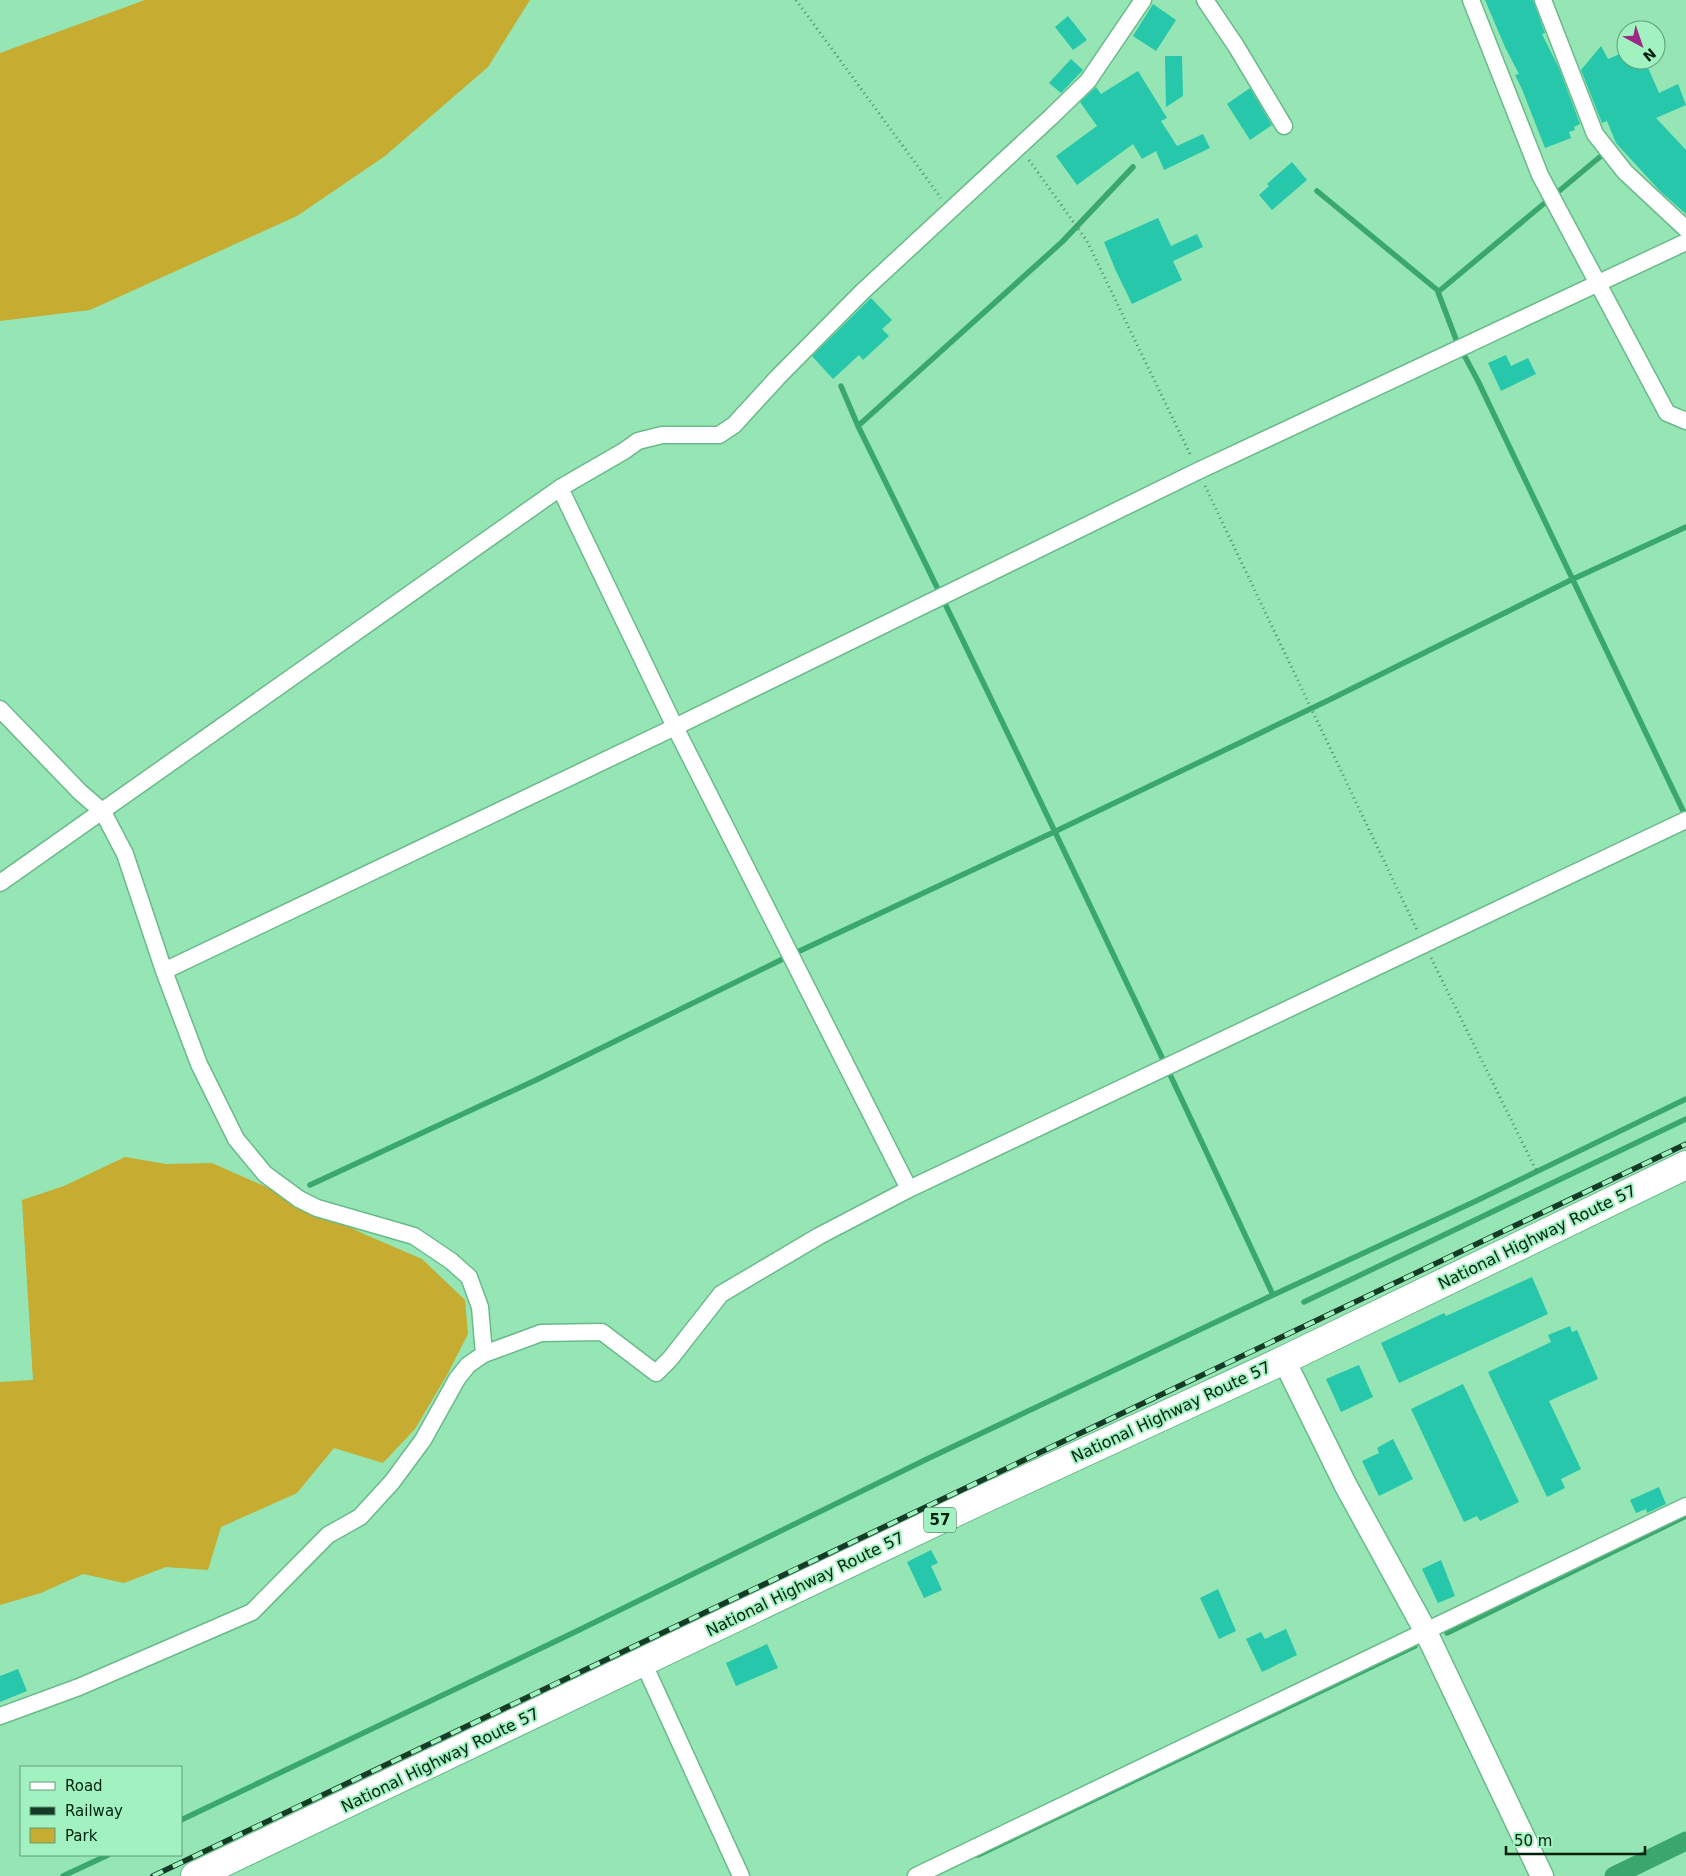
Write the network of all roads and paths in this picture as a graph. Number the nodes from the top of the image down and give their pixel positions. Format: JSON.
{"nodes":[{"id":1,"x":796,"y":0,"type":"edge"},
{"id":2,"x":1143,"y":0,"type":"edge"},
{"id":3,"x":1205,"y":0,"type":"edge"},
{"id":4,"x":1471,"y":0,"type":"edge"},
{"id":5,"x":1543,"y":0,"type":"edge"},
{"id":6,"x":1284,"y":126,"type":"dead end"},
{"id":7,"x":1020,"y":147,"type":"junction"},
{"id":8,"x":950,"y":210,"type":"junction"},
{"id":9,"x":1686,"y":229,"type":"edge"},
{"id":10,"x":1686,"y":242,"type":"edge"},
{"id":11,"x":1598,"y":284,"type":"junction"},
{"id":12,"x":1686,"y":422,"type":"edge"},
{"id":13,"x":1198,"y":471,"type":"junction"},
{"id":14,"x":560,"y":488,"type":"junction"},
{"id":15,"x":0,"y":709,"type":"edge"},
{"id":16,"x":675,"y":727,"type":"junction"},
{"id":17,"x":102,"y":812,"type":"junction"},
{"id":18,"x":1686,"y":820,"type":"edge"},
{"id":19,"x":0,"y":883,"type":"edge"},
{"id":20,"x":1425,"y":945,"type":"junction"},
{"id":21,"x":164,"y":971,"type":"junction"},
{"id":22,"x":1686,"y":1165,"type":"edge"},
{"id":23,"x":1537,"y":1172,"type":"dead end"},
{"id":24,"x":909,"y":1189,"type":"junction"},
{"id":25,"x":484,"y":1354,"type":"junction"},
{"id":26,"x":1284,"y":1360,"type":"junction"},
{"id":27,"x":1686,"y":1506,"type":"edge"},
{"id":28,"x":1426,"y":1632,"type":"junction"},
{"id":29,"x":643,"y":1662,"type":"junction"},
{"id":30,"x":0,"y":1716,"type":"edge"},
{"id":31,"x":195,"y":1876,"type":"edge"},
{"id":32,"x":741,"y":1876,"type":"edge"},
{"id":33,"x":916,"y":1876,"type":"edge"},
{"id":34,"x":1542,"y":1876,"type":"edge"}],
"edges":[{"from":1,"to":8,"type":"path"},
{"from":2,"to":7,"type":"street"},
{"from":3,"to":6,"type":"street"},
{"from":4,"to":11,"type":"street"},
{"from":5,"to":9,"type":"street"},
{"from":7,"to":8,"type":"street"},
{"from":7,"to":13,"type":"path"},
{"from":8,"to":14,"type":"street"},
{"from":10,"to":11,"type":"street"},
{"from":11,"to":12,"type":"street"},
{"from":11,"to":13,"type":"street"},
{"from":13,"to":16,"type":"street"},
{"from":13,"to":20,"type":"path"},
{"from":14,"to":16,"type":"street"},
{"from":14,"to":17,"type":"street"},
{"from":15,"to":17,"type":"street"},
{"from":16,"to":21,"type":"street"},
{"from":16,"to":24,"type":"street"},
{"from":17,"to":19,"type":"street"},
{"from":17,"to":21,"type":"street"},
{"from":18,"to":20,"type":"street"},
{"from":20,"to":23,"type":"path"},
{"from":20,"to":24,"type":"street"},
{"from":21,"to":25,"type":"street"},
{"from":22,"to":26,"type":"highway","name":"National Highway Route 57","number":"57"},
{"from":24,"to":25,"type":"street"},
{"from":25,"to":30,"type":"street"},
{"from":26,"to":28,"type":"street"},
{"from":26,"to":29,"type":"highway","name":"National Highway Route 57","number":"57"},
{"from":27,"to":28,"type":"street"},
{"from":28,"to":33,"type":"street"},
{"from":28,"to":34,"type":"street"},
{"from":29,"to":31,"type":"highway","name":"National Highway Route 57","number":"57"},
{"from":29,"to":32,"type":"street"}]}
